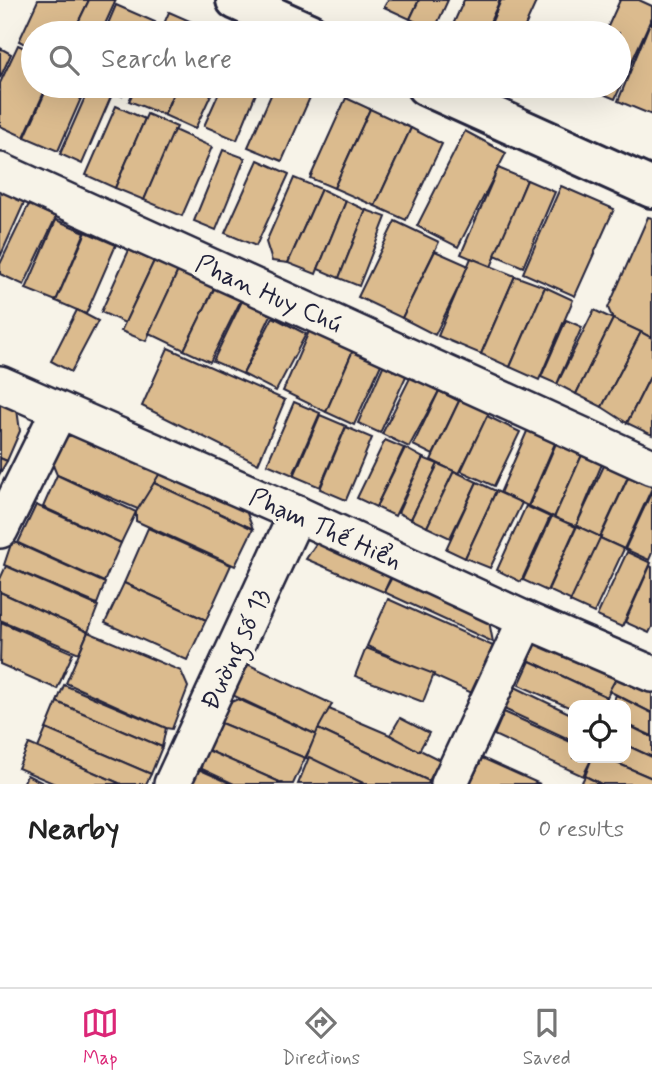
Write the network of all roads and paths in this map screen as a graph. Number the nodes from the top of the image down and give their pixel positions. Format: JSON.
{"nodes":[{"id":1,"x":236,"y":0,"type":"edge"},
{"id":2,"x":282,"y":21,"type":"edge"},
{"id":3,"x":453,"y":98,"type":"edge"},
{"id":4,"x":0,"y":171,"type":"edge"},
{"id":5,"x":652,"y":188,"type":"edge"},
{"id":6,"x":0,"y":384,"type":"edge"},
{"id":7,"x":52,"y":408,"type":"junction"},
{"id":8,"x":652,"y":467,"type":"edge"},
{"id":9,"x":297,"y":514,"type":"junction"},
{"id":10,"x":0,"y":530,"type":"edge"},
{"id":11,"x":526,"y":620,"type":"junction"},
{"id":12,"x":652,"y":674,"type":"edge"},
{"id":13,"x":172,"y":784,"type":"edge"},
{"id":14,"x":449,"y":784,"type":"edge"}],
"edges":[{"from":1,"to":2,"type":"street"},
{"from":3,"to":5,"type":"street"},
{"from":4,"to":8,"type":"street","name":"Phan Huy Chú"},
{"from":6,"to":7,"type":"street","name":"Phạm Thế Hiển"},
{"from":7,"to":9,"type":"street","name":"Phạm Thế Hiển"},
{"from":7,"to":10,"type":"street"},
{"from":9,"to":11,"type":"street","name":"Phạm Thế Hiển"},
{"from":9,"to":13,"type":"street","name":"Đường số 13"},
{"from":11,"to":12,"type":"street","name":"Phạm Thế Hiển"},
{"from":11,"to":14,"type":"street"}]}
